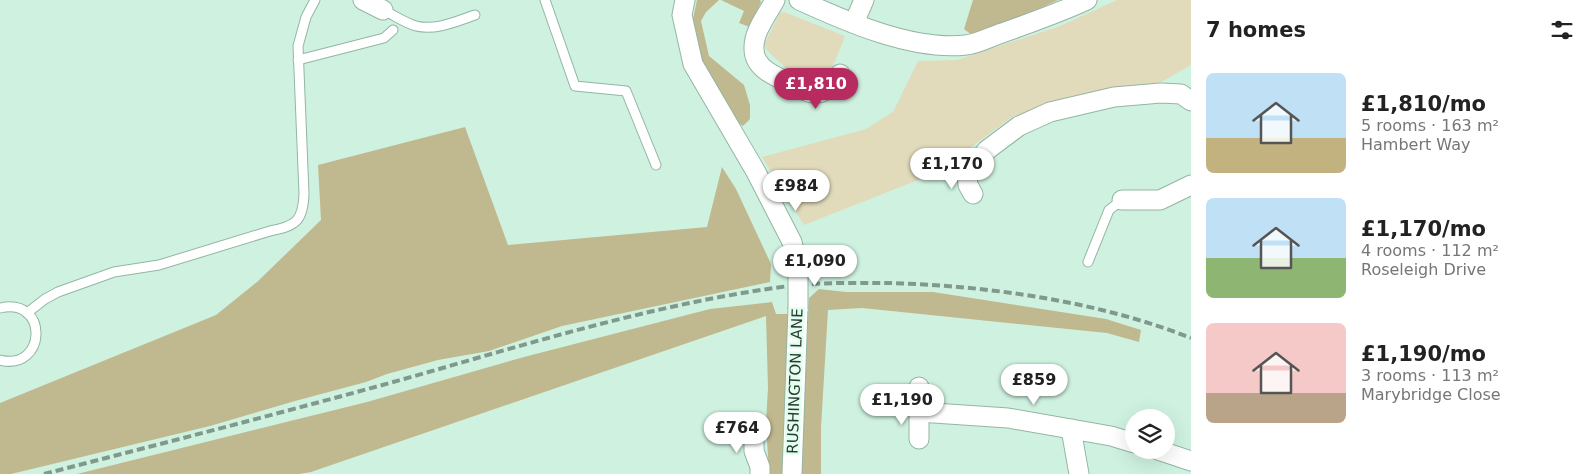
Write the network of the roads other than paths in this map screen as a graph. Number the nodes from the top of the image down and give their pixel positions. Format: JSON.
{"nodes":[{"id":1,"x":315,"y":0,"type":"edge"},
{"id":2,"x":363,"y":0,"type":"edge"},
{"id":3,"x":545,"y":0,"type":"edge"},
{"id":4,"x":775,"y":0,"type":"edge"},
{"id":5,"x":799,"y":0,"type":"edge"},
{"id":6,"x":864,"y":0,"type":"edge"},
{"id":7,"x":1086,"y":0,"type":"edge"},
{"id":8,"x":682,"y":5,"type":"edge"},
{"id":9,"x":383,"y":10,"type":"joint"},
{"id":10,"x":475,"y":15,"type":"dead end"},
{"id":11,"x":854,"y":23,"type":"junction"},
{"id":12,"x":393,"y":30,"type":"dead end"},
{"id":13,"x":298,"y":60,"type":"junction"},
{"id":14,"x":840,"y":74,"type":"dead end"},
{"id":15,"x":1191,"y":101,"type":"edge"},
{"id":16,"x":656,"y":165,"type":"dead end"},
{"id":17,"x":1191,"y":185,"type":"edge"},
{"id":18,"x":973,"y":194,"type":"dead end"},
{"id":19,"x":1122,"y":200,"type":"joint"},
{"id":20,"x":1088,"y":262,"type":"dead end"},
{"id":21,"x":0,"y":308,"type":"edge"},
{"id":22,"x":27,"y":313,"type":"junction"},
{"id":23,"x":0,"y":360,"type":"edge"},
{"id":24,"x":919,"y":387,"type":"dead end"},
{"id":25,"x":919,"y":412,"type":"junction"},
{"id":26,"x":1071,"y":429,"type":"junction"},
{"id":27,"x":754,"y":434,"type":"dead end"},
{"id":28,"x":919,"y":439,"type":"dead end"},
{"id":29,"x":1125,"y":440,"type":"edge"},
{"id":30,"x":1175,"y":456,"type":"edge"},
{"id":31,"x":1191,"y":461,"type":"edge"},
{"id":32,"x":760,"y":474,"type":"edge"},
{"id":33,"x":792,"y":474,"type":"edge"},
{"id":34,"x":1078,"y":474,"type":"edge"}],
"edges":[{"from":1,"to":13,"type":"lane"},
{"from":2,"to":9,"type":"street"},
{"from":3,"to":16,"type":"lane"},
{"from":4,"to":14,"type":"street"},
{"from":5,"to":11,"type":"street"},
{"from":6,"to":11,"type":"street"},
{"from":7,"to":11,"type":"street"},
{"from":8,"to":33,"type":"street","name":"RUSHINGTON LANE","bridge":true},
{"from":9,"to":10,"type":"lane"},
{"from":12,"to":13,"type":"lane"},
{"from":13,"to":22,"type":"lane"},
{"from":15,"to":18,"type":"street"},
{"from":17,"to":19,"type":"street"},
{"from":19,"to":20,"type":"lane"},
{"from":21,"to":22,"type":"lane"},
{"from":22,"to":23,"type":"lane"},
{"from":24,"to":25,"type":"street"},
{"from":25,"to":26,"type":"street"},
{"from":25,"to":28,"type":"street"},
{"from":26,"to":29,"type":"street"},
{"from":26,"to":34,"type":"street"},
{"from":27,"to":32,"type":"street"},
{"from":30,"to":31,"type":"street"}]}
